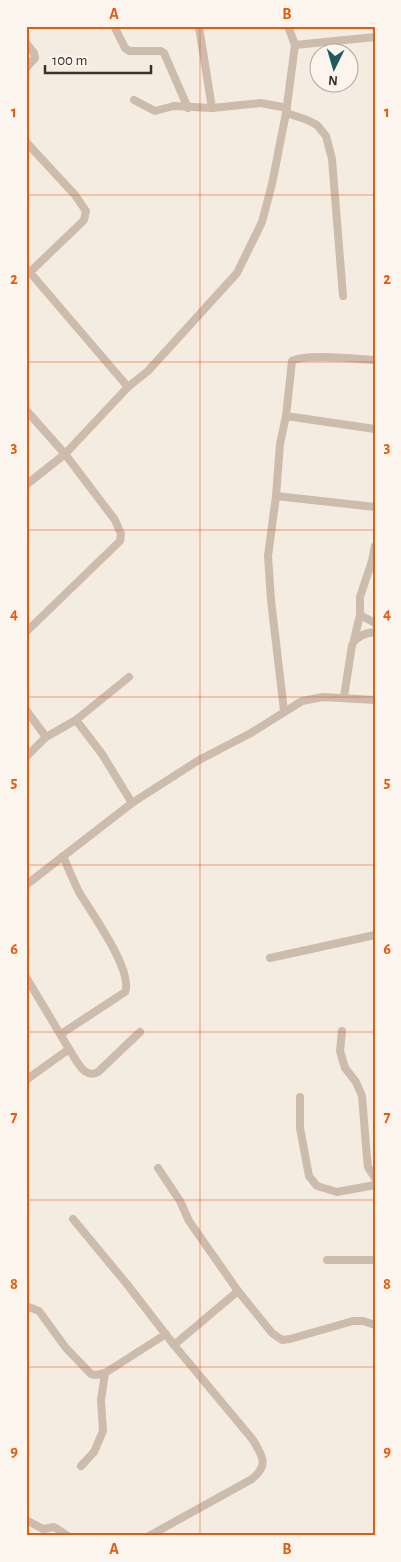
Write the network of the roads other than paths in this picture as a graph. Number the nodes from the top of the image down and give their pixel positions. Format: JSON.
{"nodes":[{"id":1,"x":288,"y":26,"type":"edge"},
{"id":2,"x":199,"y":28,"type":"dead end"},
{"id":3,"x":116,"y":30,"type":"dead end"},
{"id":4,"x":375,"y":37,"type":"edge"},
{"id":5,"x":26,"y":43,"type":"edge"},
{"id":6,"x":295,"y":45,"type":"junction"},
{"id":7,"x":26,"y":68,"type":"edge"},
{"id":8,"x":134,"y":100,"type":"dead end"},
{"id":9,"x":188,"y":108,"type":"junction"},
{"id":10,"x":212,"y":108,"type":"junction"},
{"id":11,"x":287,"y":110,"type":"junction"},
{"id":12,"x":26,"y":142,"type":"edge"},
{"id":13,"x":28,"y":270,"type":"edge"},
{"id":14,"x":343,"y":296,"type":"dead end"},
{"id":15,"x":375,"y":360,"type":"edge"},
{"id":16,"x":128,"y":387,"type":"junction"},
{"id":17,"x":26,"y":410,"type":"edge"},
{"id":18,"x":286,"y":416,"type":"junction"},
{"id":19,"x":375,"y":429,"type":"edge"},
{"id":20,"x":65,"y":454,"type":"junction"},
{"id":21,"x":26,"y":485,"type":"edge"},
{"id":22,"x":276,"y":496,"type":"junction"},
{"id":23,"x":375,"y":507,"type":"edge"},
{"id":24,"x":375,"y":546,"type":"edge"},
{"id":25,"x":360,"y":615,"type":"junction"},
{"id":26,"x":375,"y":623,"type":"edge"},
{"id":27,"x":26,"y":632,"type":"edge"},
{"id":28,"x":375,"y":632,"type":"edge"},
{"id":29,"x":354,"y":640,"type":"junction"},
{"id":30,"x":129,"y":677,"type":"dead end"},
{"id":31,"x":344,"y":697,"type":"junction"},
{"id":32,"x":375,"y":700,"type":"edge"},
{"id":33,"x":26,"y":710,"type":"edge"},
{"id":34,"x":284,"y":711,"type":"junction"},
{"id":35,"x":76,"y":720,"type":"junction"},
{"id":36,"x":46,"y":737,"type":"junction"},
{"id":37,"x":26,"y":757,"type":"edge"},
{"id":38,"x":132,"y":803,"type":"junction"},
{"id":39,"x":63,"y":856,"type":"junction"},
{"id":40,"x":26,"y":884,"type":"edge"},
{"id":41,"x":375,"y":935,"type":"edge"},
{"id":42,"x":270,"y":958,"type":"dead end"},
{"id":43,"x":26,"y":977,"type":"edge"},
{"id":44,"x":30,"y":990,"type":"edge"},
{"id":45,"x":140,"y":1032,"type":"dead end"},
{"id":46,"x":342,"y":1032,"type":"dead end"},
{"id":47,"x":61,"y":1034,"type":"junction"},
{"id":48,"x":69,"y":1049,"type":"junction"},
{"id":49,"x":26,"y":1080,"type":"edge"},
{"id":50,"x":300,"y":1097,"type":"dead end"},
{"id":51,"x":158,"y":1168,"type":"dead end"},
{"id":52,"x":375,"y":1178,"type":"edge"},
{"id":53,"x":375,"y":1185,"type":"edge"},
{"id":54,"x":73,"y":1219,"type":"dead end"},
{"id":55,"x":327,"y":1260,"type":"dead end"},
{"id":56,"x":375,"y":1260,"type":"edge"},
{"id":57,"x":238,"y":1291,"type":"junction"},
{"id":58,"x":26,"y":1306,"type":"edge"},
{"id":59,"x":375,"y":1325,"type":"edge"},
{"id":60,"x":166,"y":1334,"type":"junction"},
{"id":61,"x":174,"y":1345,"type":"junction"},
{"id":62,"x":105,"y":1373,"type":"junction"},
{"id":63,"x":81,"y":1466,"type":"dead end"},
{"id":64,"x":26,"y":1520,"type":"edge"},
{"id":65,"x":68,"y":1536,"type":"edge"},
{"id":66,"x":148,"y":1536,"type":"edge"}],
"edges":[{"from":1,"to":6,"type":"street"},
{"from":2,"to":10,"type":"street"},
{"from":3,"to":9,"type":"street"},
{"from":4,"to":6,"type":"street"},
{"from":5,"to":7,"type":"street"},
{"from":6,"to":11,"type":"street"},
{"from":8,"to":9,"type":"street"},
{"from":9,"to":10,"type":"street"},
{"from":10,"to":11,"type":"street"},
{"from":11,"to":14,"type":"street"},
{"from":11,"to":16,"type":"street"},
{"from":12,"to":13,"type":"street"},
{"from":13,"to":16,"type":"street"},
{"from":15,"to":18,"type":"street"},
{"from":16,"to":20,"type":"street"},
{"from":17,"to":20,"type":"street"},
{"from":18,"to":19,"type":"street"},
{"from":18,"to":22,"type":"street"},
{"from":20,"to":21,"type":"street"},
{"from":20,"to":27,"type":"street"},
{"from":22,"to":23,"type":"street"},
{"from":22,"to":34,"type":"street"},
{"from":24,"to":25,"type":"street"},
{"from":25,"to":26,"type":"street"},
{"from":25,"to":29,"type":"street"},
{"from":28,"to":29,"type":"street"},
{"from":29,"to":31,"type":"street"},
{"from":30,"to":35,"type":"street"},
{"from":31,"to":32,"type":"street"},
{"from":31,"to":34,"type":"street"},
{"from":33,"to":36,"type":"street"},
{"from":34,"to":38,"type":"street"},
{"from":35,"to":36,"type":"street"},
{"from":35,"to":38,"type":"street"},
{"from":36,"to":37,"type":"street"},
{"from":38,"to":39,"type":"street"},
{"from":39,"to":40,"type":"street"},
{"from":39,"to":47,"type":"street"},
{"from":41,"to":42,"type":"street"},
{"from":43,"to":44,"type":"street"},
{"from":44,"to":47,"type":"street"},
{"from":45,"to":48,"type":"street"},
{"from":46,"to":52,"type":"street"},
{"from":47,"to":48,"type":"street"},
{"from":48,"to":49,"type":"street"},
{"from":50,"to":53,"type":"street"},
{"from":51,"to":57,"type":"street"},
{"from":54,"to":60,"type":"street"},
{"from":55,"to":56,"type":"street"},
{"from":57,"to":59,"type":"street"},
{"from":57,"to":61,"type":"street"},
{"from":58,"to":62,"type":"street"},
{"from":60,"to":61,"type":"street"},
{"from":60,"to":62,"type":"street"},
{"from":61,"to":66,"type":"street"},
{"from":62,"to":63,"type":"street"},
{"from":64,"to":65,"type":"street"}]}
